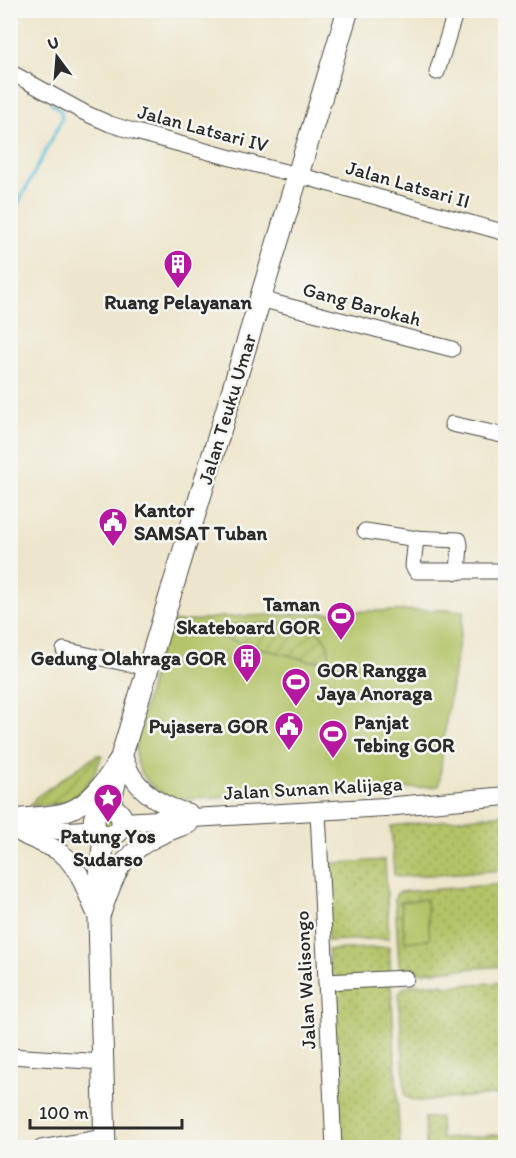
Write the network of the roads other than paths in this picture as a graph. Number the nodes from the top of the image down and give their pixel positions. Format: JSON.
{"nodes":[{"id":1,"x":348,"y":10,"type":"edge"},
{"id":2,"x":456,"y":10,"type":"edge"},
{"id":3,"x":10,"y":72,"type":"edge"},
{"id":4,"x":437,"y":72,"type":"dead end"},
{"id":5,"x":298,"y":175,"type":"junction"},
{"id":6,"x":506,"y":233,"type":"edge"},
{"id":7,"x":260,"y":299,"type":"junction"},
{"id":8,"x":452,"y":349,"type":"dead end"},
{"id":9,"x":452,"y":424,"type":"dead end"},
{"id":10,"x":506,"y":436,"type":"edge"},
{"id":11,"x":365,"y":531,"type":"dead end"},
{"id":12,"x":416,"y":538,"type":"junction"},
{"id":13,"x":506,"y":571,"type":"edge"},
{"id":14,"x":458,"y":572,"type":"junction"},
{"id":15,"x":64,"y":650,"type":"dead end"},
{"id":16,"x":148,"y":668,"type":"junction"},
{"id":17,"x":122,"y":754,"type":"junction"},
{"id":18,"x":506,"y":796,"type":"edge"},
{"id":19,"x":318,"y":811,"type":"junction"},
{"id":20,"x":116,"y":815,"type":"junction"},
{"id":21,"x":211,"y":817,"type":"junction"},
{"id":22,"x":10,"y":821,"type":"edge"},
{"id":23,"x":10,"y":827,"type":"edge"},
{"id":24,"x":100,"y":832,"type":"junction"},
{"id":25,"x":99,"y":920,"type":"junction"},
{"id":26,"x":406,"y":978,"type":"dead end"},
{"id":27,"x":326,"y":982,"type":"junction"},
{"id":28,"x":10,"y":1056,"type":"edge"},
{"id":29,"x":103,"y":1062,"type":"junction"},
{"id":30,"x":105,"y":1142,"type":"edge"},
{"id":31,"x":41,"y":1148,"type":"edge"},
{"id":32,"x":334,"y":1148,"type":"edge"}],
"edges":[{"from":1,"to":5,"type":"highway","name":"Jalan Teuku Umar"},
{"from":2,"to":4,"type":"street"},
{"from":3,"to":5,"type":"street","name":"Jalan Latsari IV"},
{"from":5,"to":6,"type":"street","name":"Jalan Latsari II"},
{"from":5,"to":7,"type":"highway","name":"Jalan Teuku Umar"},
{"from":7,"to":8,"type":"street","name":"Gang Barokah"},
{"from":7,"to":16,"type":"highway","name":"Jalan Teuku Umar"},
{"from":9,"to":10,"type":"street"},
{"from":11,"to":12,"type":"street"},
{"from":12,"to":14,"type":"street"},
{"from":12,"to":14,"type":"street"},
{"from":13,"to":14,"type":"street"},
{"from":15,"to":16,"type":"street"},
{"from":16,"to":17,"type":"highway","name":"Jalan Teuku Umar"},
{"from":17,"to":20,"type":"highway","name":"Jalan Teuku Umar"},
{"from":17,"to":21,"type":"main road"},
{"from":17,"to":22,"type":"main road"},
{"from":18,"to":19,"type":"main road","name":"Jalan Sunan Kalijaga"},
{"from":19,"to":21,"type":"main road","name":"Jalan Sunan Kalijaga"},
{"from":19,"to":27,"type":"street","name":"Jalan Walisongo"},
{"from":20,"to":21,"type":"main road","name":"Jalan Sunan Kalijaga"},
{"from":20,"to":24,"type":"highway"},
{"from":21,"to":25,"type":"main road"},
{"from":22,"to":24,"type":"main road"},
{"from":23,"to":25,"type":"main road"},
{"from":24,"to":25,"type":"highway"},
{"from":25,"to":29,"type":"highway"},
{"from":26,"to":27,"type":"street"},
{"from":27,"to":32,"type":"street","name":"Jalan Walisongo"},
{"from":28,"to":29,"type":"street"},
{"from":29,"to":30,"type":"highway"},
{"from":30,"to":31,"type":"street"}]}
